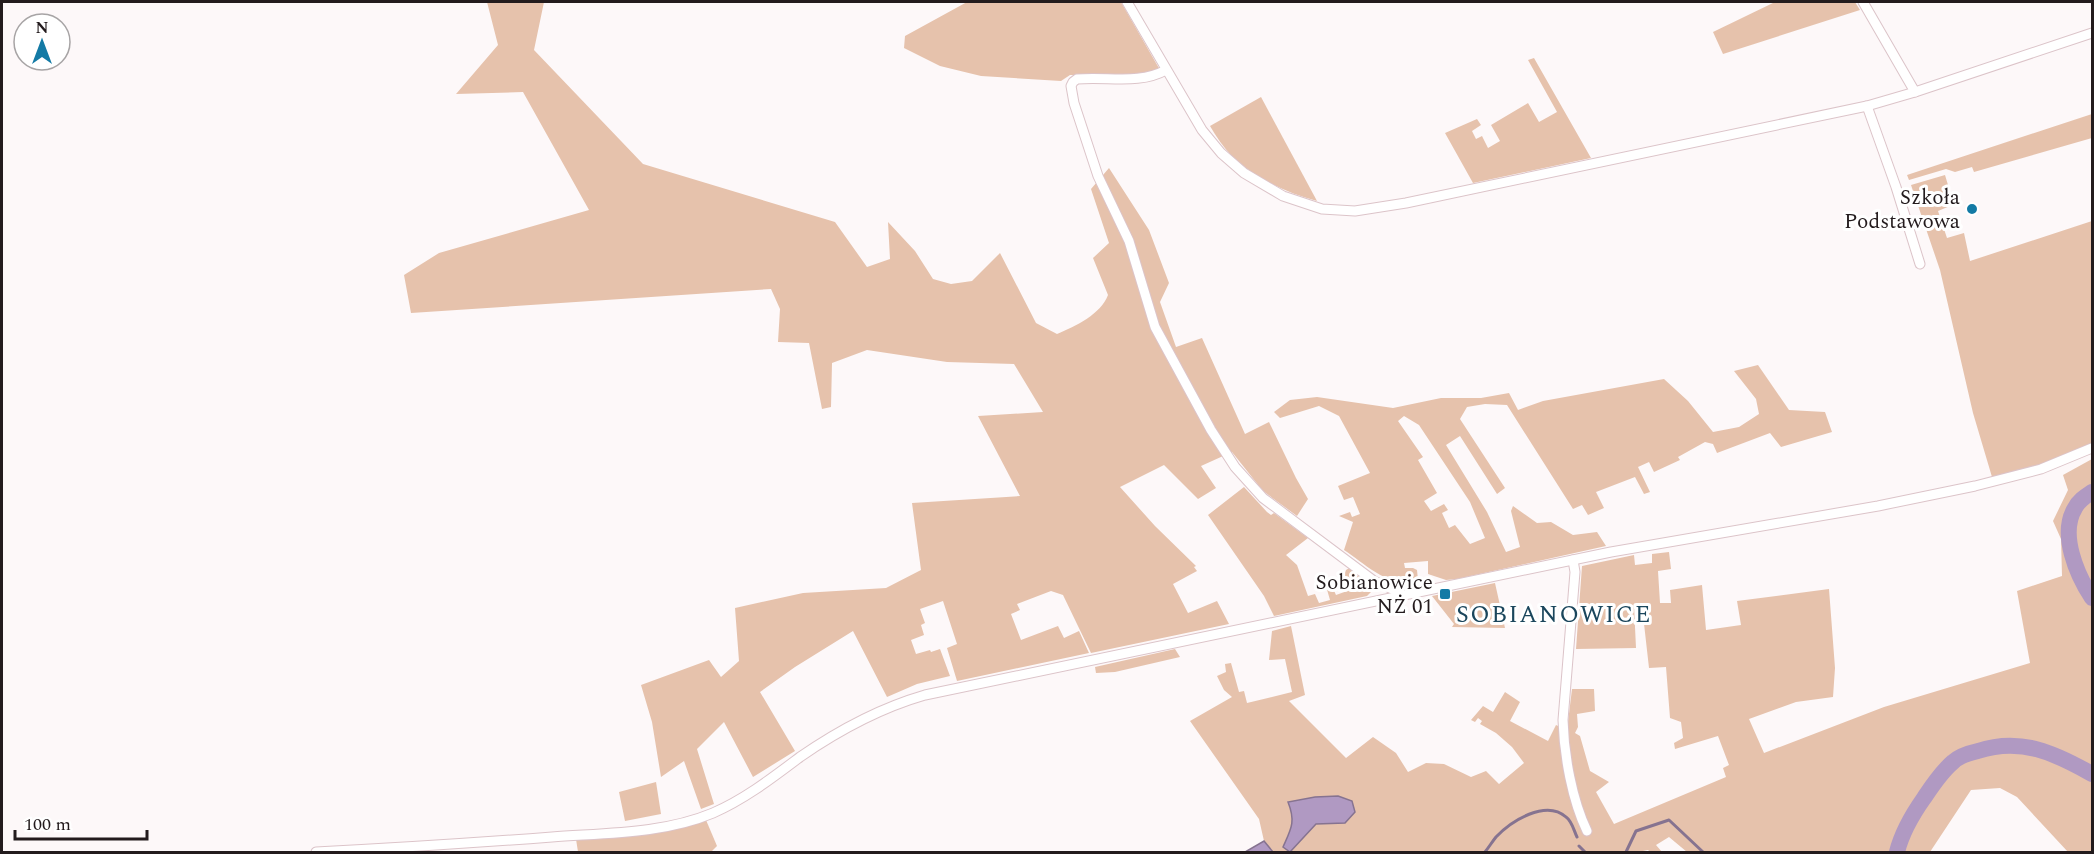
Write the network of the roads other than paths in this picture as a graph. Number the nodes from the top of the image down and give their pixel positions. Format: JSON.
{"nodes":[{"id":1,"x":1127,"y":2,"type":"edge"},
{"id":2,"x":1863,"y":2,"type":"edge"},
{"id":3,"x":2092,"y":33,"type":"edge"},
{"id":4,"x":1166,"y":70,"type":"junction"},
{"id":5,"x":1915,"y":92,"type":"junction"},
{"id":6,"x":1867,"y":106,"type":"junction"},
{"id":7,"x":1920,"y":264,"type":"dead end"},
{"id":8,"x":2092,"y":448,"type":"edge"},
{"id":9,"x":1573,"y":560,"type":"junction"},
{"id":10,"x":1374,"y":581,"type":"junction"},
{"id":11,"x":1400,"y":596,"type":"junction"},
{"id":12,"x":1373,"y":601,"type":"junction"},
{"id":13,"x":1587,"y":831,"type":"dead end"},
{"id":14,"x":316,"y":852,"type":"edge"}],
"edges":[{"from":1,"to":4,"type":"street"},
{"from":2,"to":5,"type":"street"},
{"from":3,"to":5,"type":"street"},
{"from":4,"to":6,"type":"street"},
{"from":4,"to":10,"type":"street"},
{"from":5,"to":6,"type":"street"},
{"from":6,"to":7,"type":"street"},
{"from":8,"to":9,"type":"street"},
{"from":9,"to":11,"type":"street"},
{"from":9,"to":13,"type":"street"},
{"from":10,"to":11,"type":"street"},
{"from":10,"to":12,"type":"street"},
{"from":11,"to":12,"type":"street"},
{"from":12,"to":14,"type":"street"}]}
